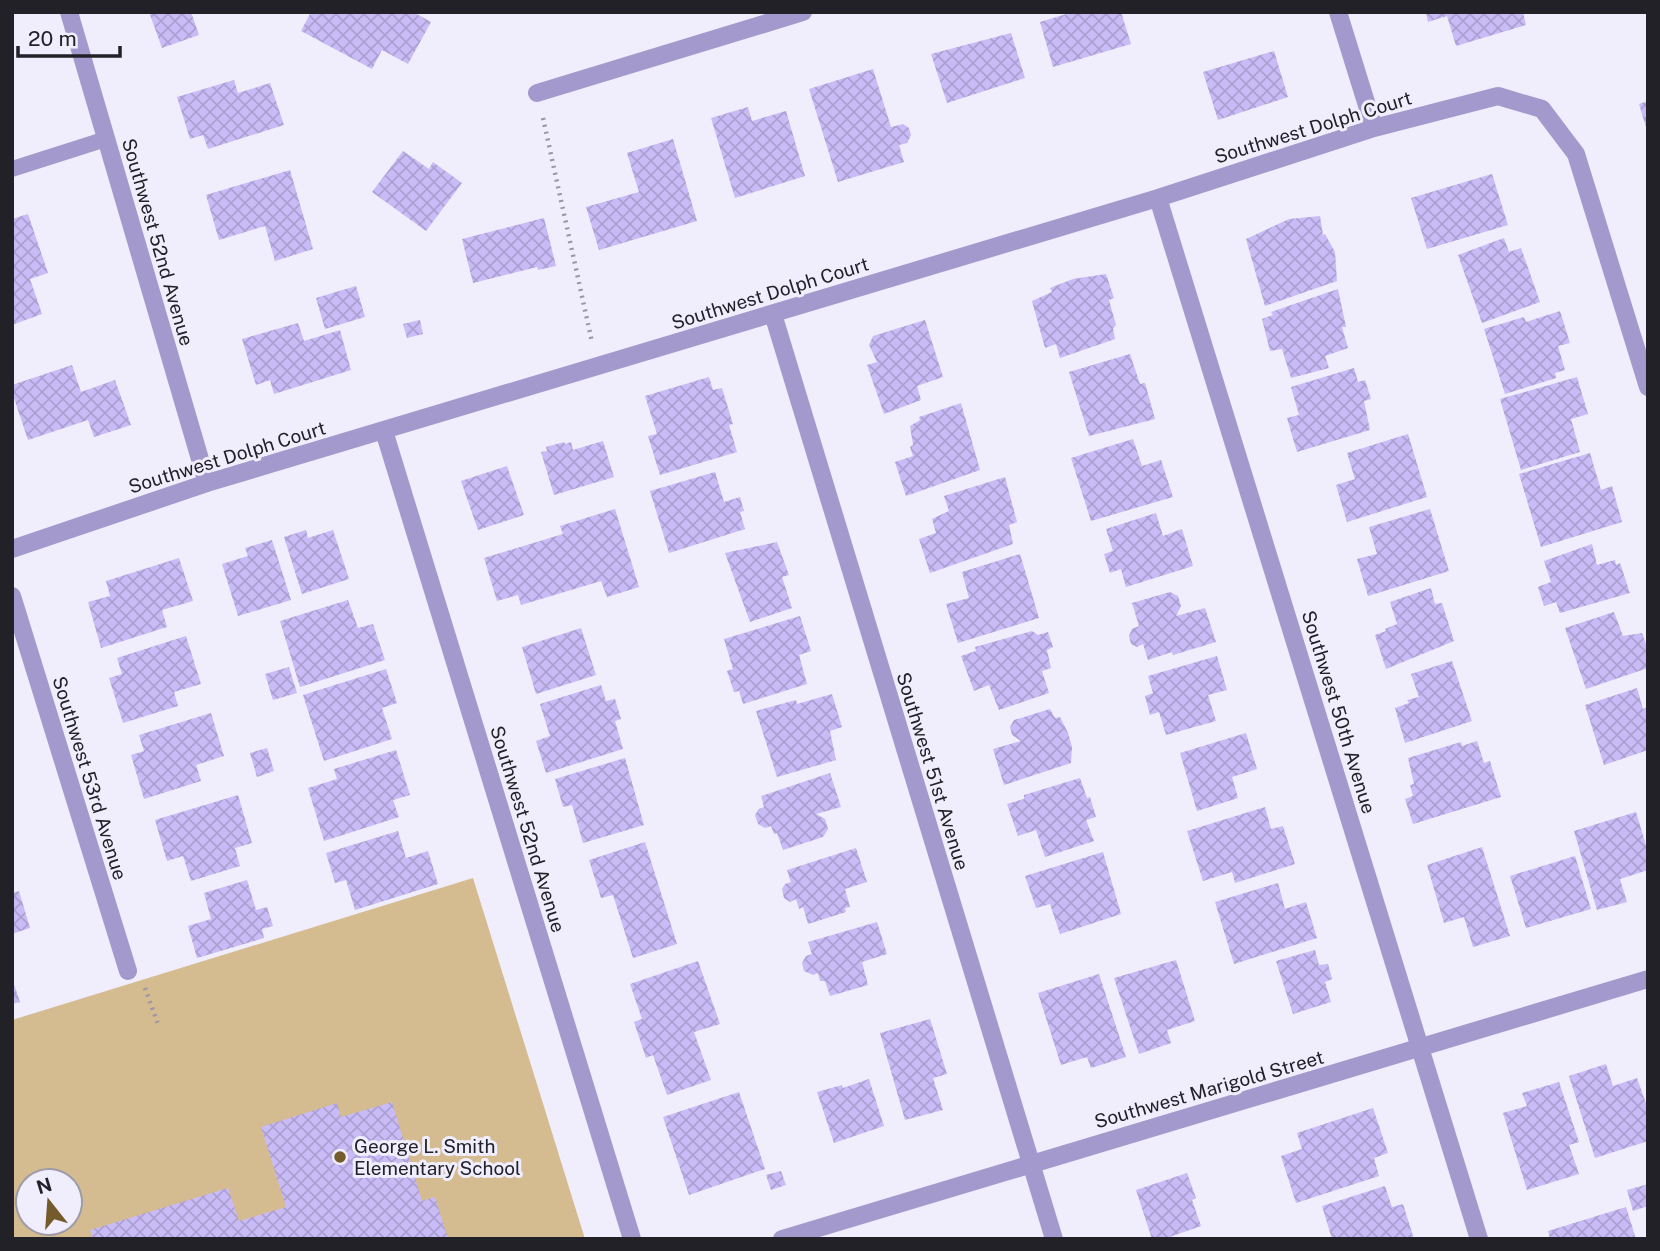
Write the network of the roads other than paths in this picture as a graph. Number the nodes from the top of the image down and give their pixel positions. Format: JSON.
{"nodes":[{"id":1,"x":69,"y":12,"type":"edge"},
{"id":2,"x":803,"y":12,"type":"edge"},
{"id":3,"x":1338,"y":12,"type":"edge"},
{"id":4,"x":537,"y":93,"type":"road end"},
{"id":5,"x":1374,"y":128,"type":"junction"},
{"id":6,"x":106,"y":139,"type":"junction"},
{"id":7,"x":12,"y":169,"type":"edge"},
{"id":8,"x":1157,"y":198,"type":"junction"},
{"id":9,"x":773,"y":314,"type":"junction"},
{"id":10,"x":1648,"y":387,"type":"edge"},
{"id":11,"x":384,"y":430,"type":"junction"},
{"id":12,"x":207,"y":483,"type":"junction"},
{"id":13,"x":12,"y":548,"type":"edge"},
{"id":14,"x":12,"y":596,"type":"edge"},
{"id":15,"x":128,"y":971,"type":"road end"},
{"id":16,"x":1648,"y":979,"type":"edge"},
{"id":17,"x":1421,"y":1049,"type":"junction"},
{"id":18,"x":1030,"y":1164,"type":"junction"},
{"id":19,"x":632,"y":1239,"type":"edge"},
{"id":20,"x":782,"y":1239,"type":"edge"},
{"id":21,"x":1054,"y":1239,"type":"edge"},
{"id":22,"x":1479,"y":1239,"type":"edge"}],
"edges":[{"from":1,"to":6,"type":"street","name":"Southwest 52nd Avenue"},
{"from":2,"to":4,"type":"street"},
{"from":3,"to":5,"type":"street"},
{"from":5,"to":8,"type":"street","name":"Southwest Dolph Court"},
{"from":5,"to":10,"type":"street","name":"Southwest Dolph Court"},
{"from":6,"to":7,"type":"lane"},
{"from":6,"to":12,"type":"street","name":"Southwest 52nd Avenue"},
{"from":8,"to":9,"type":"street","name":"Southwest Dolph Court"},
{"from":8,"to":17,"type":"street","name":"Southwest 50th Avenue"},
{"from":9,"to":11,"type":"street","name":"Southwest Dolph Court"},
{"from":9,"to":18,"type":"street","name":"Southwest 51st Avenue"},
{"from":11,"to":12,"type":"street","name":"Southwest Dolph Court"},
{"from":11,"to":19,"type":"street","name":"Southwest 52nd Avenue"},
{"from":12,"to":13,"type":"street","name":"Southwest Dolph Court"},
{"from":14,"to":15,"type":"street","name":"Southwest 53rd Avenue"},
{"from":16,"to":17,"type":"street","name":"Southwest Marigold Street"},
{"from":17,"to":18,"type":"street","name":"Southwest Marigold Street"},
{"from":17,"to":22,"type":"street","name":"Southwest 50th Avenue"},
{"from":18,"to":20,"type":"street","name":"Southwest Marigold Street"},
{"from":18,"to":21,"type":"street","name":"Southwest 51st Avenue"}]}
